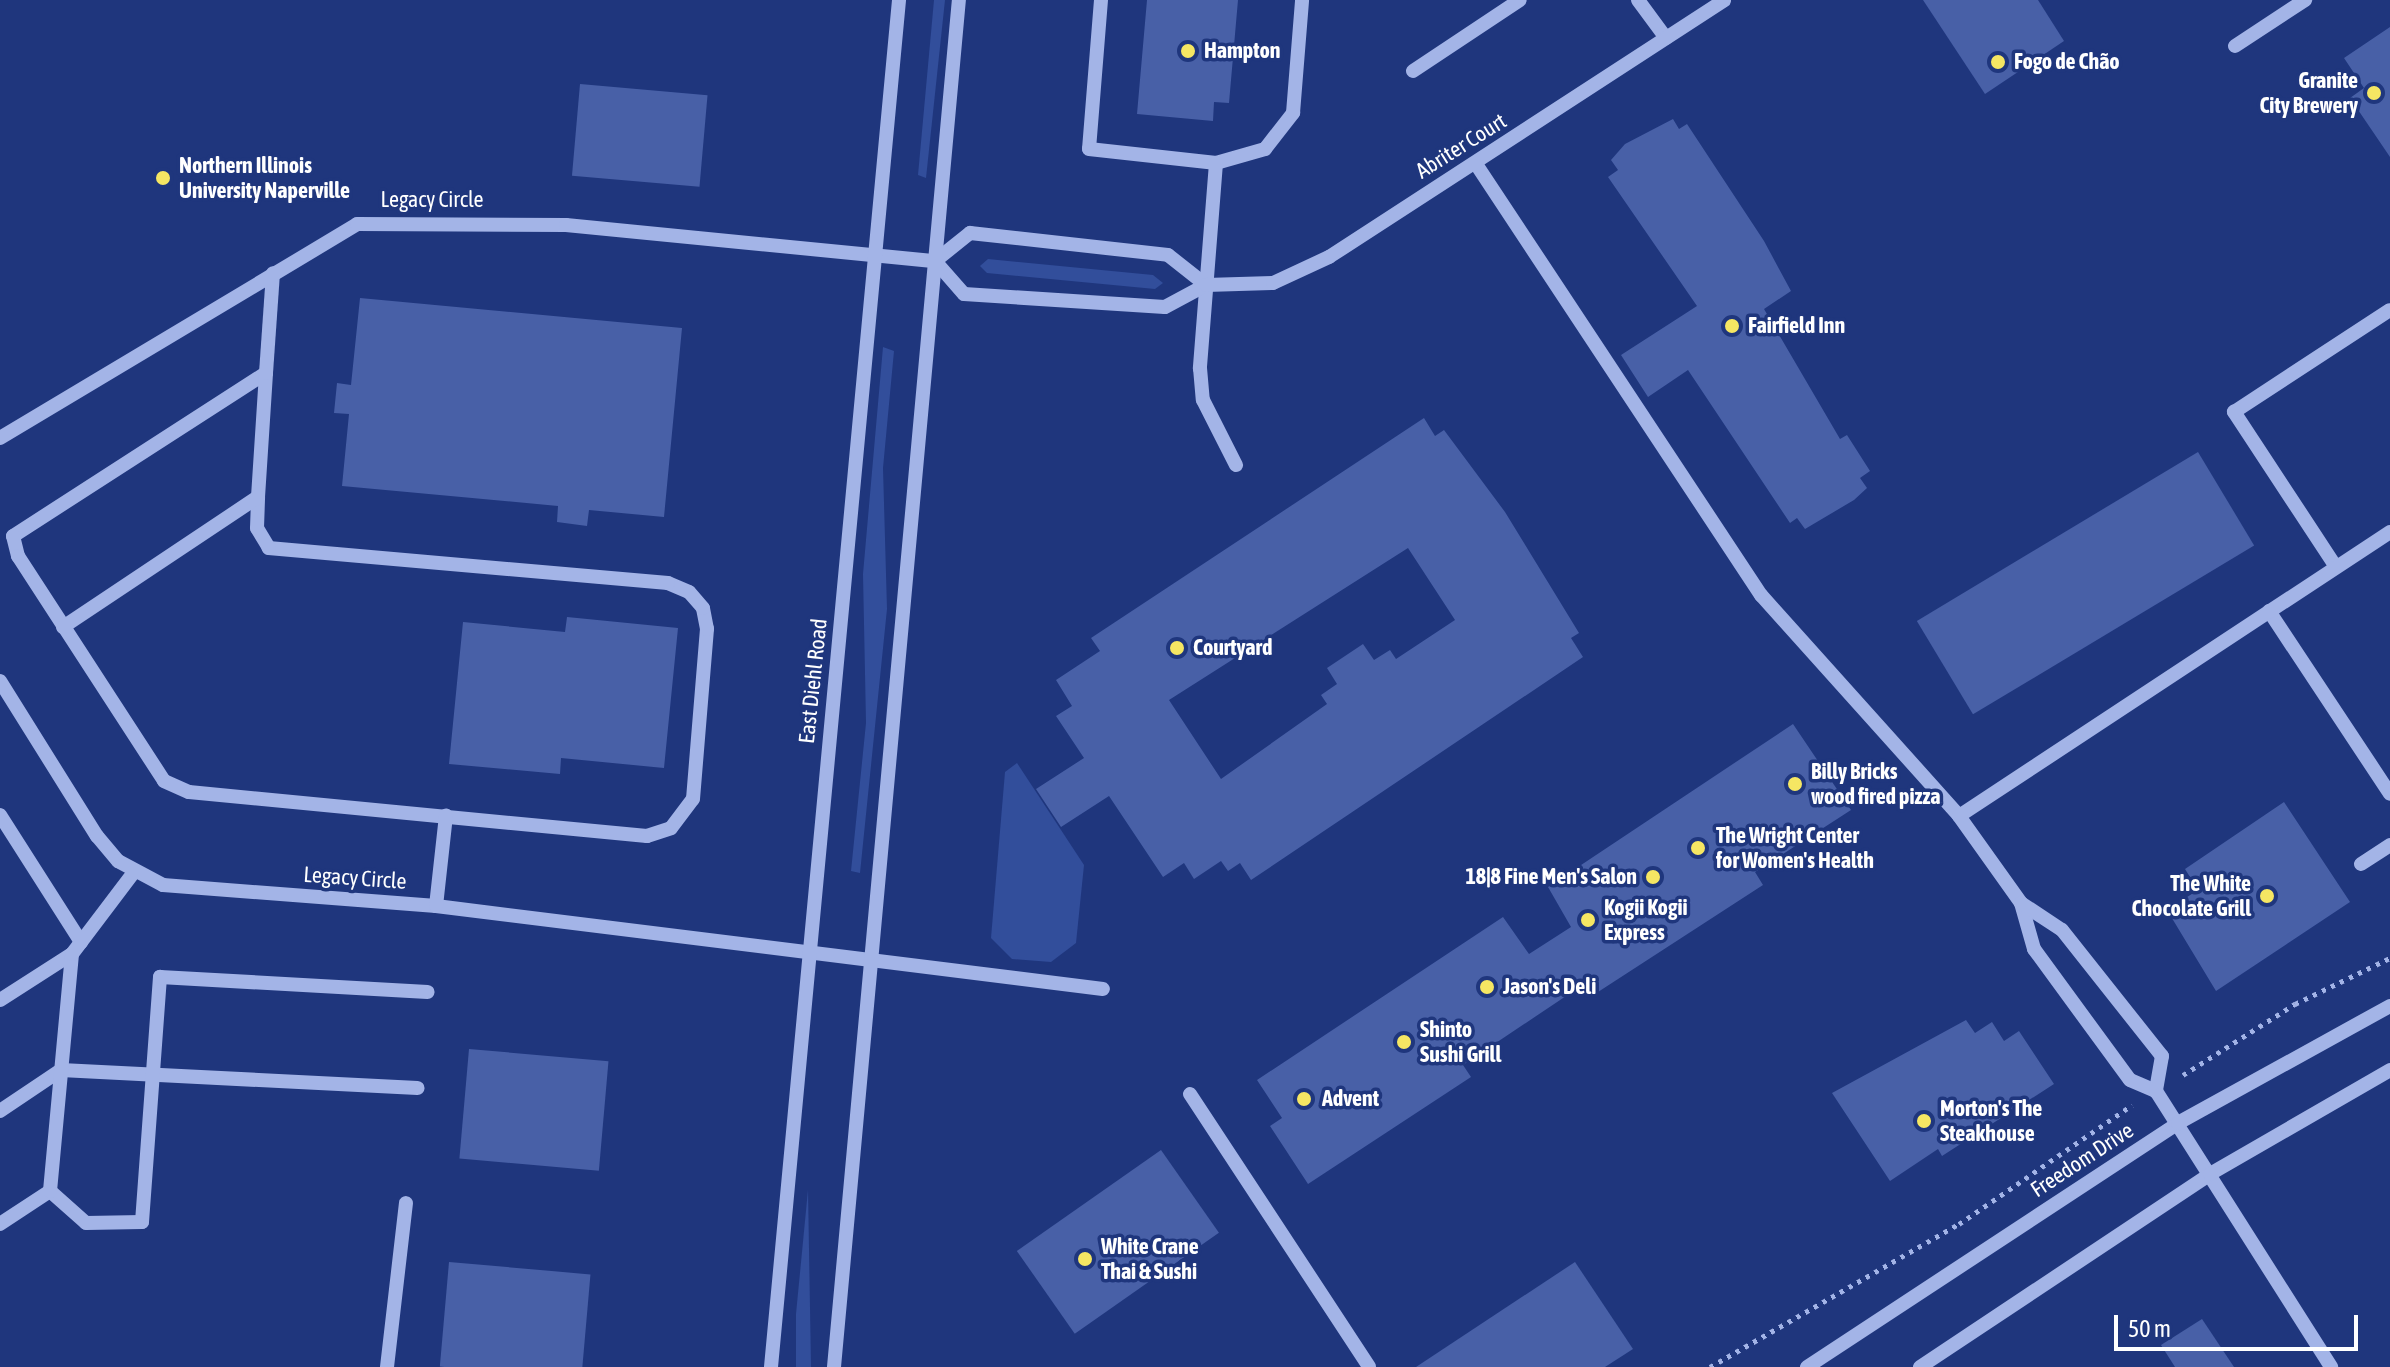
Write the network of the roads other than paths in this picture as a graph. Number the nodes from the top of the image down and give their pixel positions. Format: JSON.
{"nodes":[{"id":1,"x":899,"y":0,"type":"edge"},
{"id":2,"x":959,"y":0,"type":"edge"},
{"id":3,"x":1101,"y":0,"type":"edge"},
{"id":4,"x":1302,"y":0,"type":"edge"},
{"id":5,"x":1520,"y":0,"type":"edge"},
{"id":6,"x":1638,"y":0,"type":"edge"},
{"id":7,"x":1724,"y":0,"type":"edge"},
{"id":8,"x":2305,"y":0,"type":"edge"},
{"id":9,"x":1666,"y":38,"type":"junction"},
{"id":10,"x":2235,"y":46,"type":"dead end"},
{"id":11,"x":1413,"y":71,"type":"dead end"},
{"id":12,"x":1216,"y":163,"type":"junction"},
{"id":13,"x":1476,"y":164,"type":"junction"},
{"id":14,"x":875,"y":255,"type":"junction"},
{"id":15,"x":935,"y":261,"type":"junction"},
{"id":16,"x":273,"y":273,"type":"junction"},
{"id":17,"x":1206,"y":285,"type":"junction"},
{"id":18,"x":2390,"y":310,"type":"edge"},
{"id":19,"x":266,"y":373,"type":"junction"},
{"id":20,"x":0,"y":438,"type":"edge"},
{"id":21,"x":1236,"y":465,"type":"dead end"},
{"id":22,"x":258,"y":497,"type":"junction"},
{"id":23,"x":2390,"y":532,"type":"edge"},
{"id":24,"x":2336,"y":567,"type":"junction"},
{"id":25,"x":2269,"y":611,"type":"junction"},
{"id":26,"x":63,"y":627,"type":"junction"},
{"id":27,"x":0,"y":681,"type":"edge"},
{"id":28,"x":2390,"y":794,"type":"edge"},
{"id":29,"x":0,"y":815,"type":"edge"},
{"id":30,"x":446,"y":816,"type":"junction"},
{"id":31,"x":1959,"y":816,"type":"junction"},
{"id":32,"x":2390,"y":845,"type":"edge"},
{"id":33,"x":2361,"y":864,"type":"dead end"},
{"id":34,"x":134,"y":872,"type":"junction"},
{"id":35,"x":2021,"y":903,"type":"junction"},
{"id":36,"x":436,"y":906,"type":"junction"},
{"id":37,"x":81,"y":942,"type":"junction"},
{"id":38,"x":808,"y":953,"type":"junction"},
{"id":39,"x":72,"y":954,"type":"junction"},
{"id":40,"x":871,"y":964,"type":"junction"},
{"id":41,"x":1103,"y":989,"type":"dead end"},
{"id":42,"x":428,"y":992,"type":"dead end"},
{"id":43,"x":0,"y":1000,"type":"edge"},
{"id":44,"x":2390,"y":1006,"type":"edge"},
{"id":45,"x":61,"y":1070,"type":"junction"},
{"id":46,"x":2390,"y":1070,"type":"edge"},
{"id":47,"x":152,"y":1079,"type":"junction"},
{"id":48,"x":418,"y":1088,"type":"dead end"},
{"id":49,"x":2156,"y":1091,"type":"junction"},
{"id":50,"x":1190,"y":1094,"type":"dead end"},
{"id":51,"x":0,"y":1111,"type":"edge"},
{"id":52,"x":2178,"y":1123,"type":"junction"},
{"id":53,"x":2210,"y":1174,"type":"junction"},
{"id":54,"x":50,"y":1191,"type":"junction"},
{"id":55,"x":406,"y":1203,"type":"dead end"},
{"id":56,"x":0,"y":1224,"type":"edge"},
{"id":57,"x":768,"y":1365,"type":"edge"},
{"id":58,"x":387,"y":1367,"type":"edge"},
{"id":59,"x":834,"y":1367,"type":"edge"},
{"id":60,"x":1369,"y":1367,"type":"edge"},
{"id":61,"x":1807,"y":1367,"type":"edge"},
{"id":62,"x":1920,"y":1367,"type":"edge"},
{"id":63,"x":2331,"y":1367,"type":"edge"}],
"edges":[{"from":1,"to":14,"type":"street","name":"East Diehl Road"},
{"from":2,"to":15,"type":"street"},
{"from":3,"to":12,"type":"street"},
{"from":4,"to":12,"type":"street"},
{"from":5,"to":11,"type":"street"},
{"from":6,"to":9,"type":"street"},
{"from":7,"to":9,"type":"street","name":"Abriter Court"},
{"from":8,"to":10,"type":"street"},
{"from":9,"to":13,"type":"street","name":"Abriter Court"},
{"from":12,"to":17,"type":"street"},
{"from":13,"to":17,"type":"street","name":"Abriter Court"},
{"from":13,"to":31,"type":"street"},
{"from":14,"to":15,"type":"street"},
{"from":14,"to":16,"type":"street","name":"Legacy Circle"},
{"from":14,"to":38,"type":"street","name":"East Diehl Road"},
{"from":15,"to":17,"type":"street","name":"Abriter Court"},
{"from":15,"to":17,"type":"street"},
{"from":15,"to":40,"type":"street"},
{"from":16,"to":19,"type":"street"},
{"from":16,"to":20,"type":"street","name":"Legacy Circle"},
{"from":17,"to":21,"type":"street"},
{"from":18,"to":24,"type":"street"},
{"from":19,"to":22,"type":"street"},
{"from":19,"to":26,"type":"street"},
{"from":22,"to":26,"type":"street"},
{"from":22,"to":30,"type":"street"},
{"from":23,"to":24,"type":"street"},
{"from":24,"to":25,"type":"street"},
{"from":25,"to":28,"type":"street"},
{"from":25,"to":31,"type":"street"},
{"from":26,"to":30,"type":"street"},
{"from":27,"to":34,"type":"street","name":"Legacy Circle"},
{"from":29,"to":37,"type":"street"},
{"from":30,"to":36,"type":"street"},
{"from":31,"to":35,"type":"street"},
{"from":32,"to":33,"type":"street"},
{"from":34,"to":36,"type":"street","name":"Legacy Circle"},
{"from":34,"to":37,"type":"street"},
{"from":35,"to":49,"type":"street"},
{"from":35,"to":49,"type":"street"},
{"from":36,"to":38,"type":"street","name":"Legacy Circle"},
{"from":37,"to":39,"type":"street"},
{"from":38,"to":40,"type":"street","name":"Legacy Circle"},
{"from":38,"to":57,"type":"street","name":"East Diehl Road"},
{"from":39,"to":43,"type":"street"},
{"from":39,"to":45,"type":"street"},
{"from":40,"to":41,"type":"street","name":"Legacy Circle"},
{"from":40,"to":59,"type":"street"},
{"from":42,"to":47,"type":"street"},
{"from":44,"to":52,"type":"street","name":"Freedom Drive"},
{"from":45,"to":47,"type":"street"},
{"from":45,"to":51,"type":"street"},
{"from":45,"to":54,"type":"street"},
{"from":46,"to":53,"type":"street"},
{"from":47,"to":48,"type":"street"},
{"from":47,"to":54,"type":"street"},
{"from":49,"to":52,"type":"street"},
{"from":50,"to":60,"type":"street"},
{"from":52,"to":53,"type":"street"},
{"from":52,"to":61,"type":"street","name":"Freedom Drive"},
{"from":53,"to":62,"type":"street"},
{"from":53,"to":63,"type":"street"},
{"from":54,"to":56,"type":"street"},
{"from":55,"to":58,"type":"street"}]}
